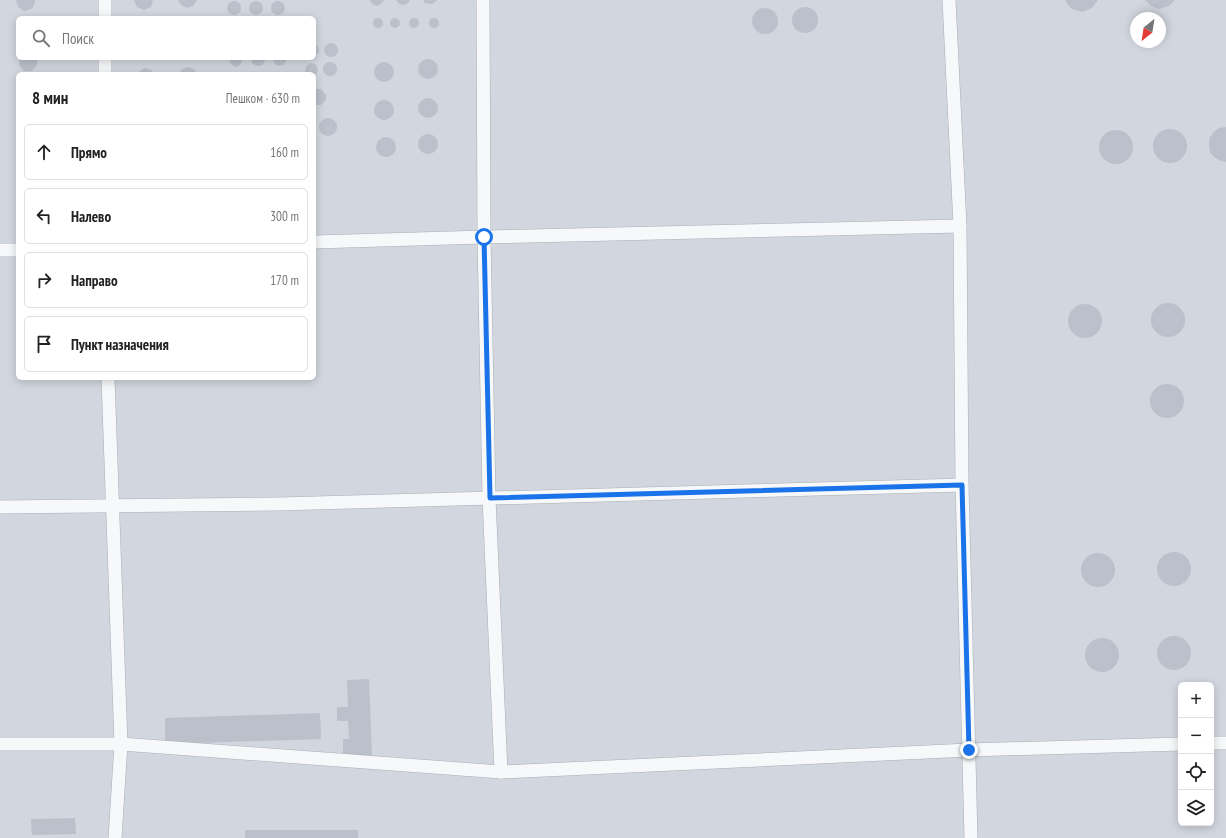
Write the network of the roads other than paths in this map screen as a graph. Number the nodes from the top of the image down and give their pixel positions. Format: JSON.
{"nodes":[{"id":1,"x":105,"y":0,"type":"edge"},
{"id":2,"x":483,"y":0,"type":"edge"},
{"id":3,"x":949,"y":0,"type":"edge"},
{"id":4,"x":105,"y":16,"type":"edge"},
{"id":5,"x":105,"y":60,"type":"edge"},
{"id":6,"x":105,"y":72,"type":"edge"},
{"id":7,"x":960,"y":226,"type":"junction"},
{"id":8,"x":484,"y":237,"type":"junction"},
{"id":9,"x":316,"y":242,"type":"edge"},
{"id":10,"x":0,"y":250,"type":"edge"},
{"id":11,"x":16,"y":250,"type":"edge"},
{"id":12,"x":108,"y":380,"type":"edge"},
{"id":13,"x":962,"y":485,"type":"junction"},
{"id":14,"x":490,"y":498,"type":"junction"},
{"id":15,"x":113,"y":505,"type":"junction"},
{"id":16,"x":0,"y":507,"type":"edge"},
{"id":17,"x":1214,"y":743,"type":"edge"},
{"id":18,"x":1226,"y":743,"type":"edge"},
{"id":19,"x":0,"y":744,"type":"edge"},
{"id":20,"x":121,"y":744,"type":"junction"},
{"id":21,"x":1178,"y":744,"type":"edge"},
{"id":22,"x":969,"y":750,"type":"junction"},
{"id":23,"x":501,"y":772,"type":"junction"},
{"id":24,"x":115,"y":838,"type":"edge"},
{"id":25,"x":971,"y":838,"type":"edge"}],
"edges":[{"from":1,"to":4,"type":"lane"},
{"from":2,"to":8,"type":"lane"},
{"from":3,"to":7,"type":"lane"},
{"from":5,"to":6,"type":"lane"},
{"from":7,"to":8,"type":"lane"},
{"from":7,"to":13,"type":"lane"},
{"from":8,"to":9,"type":"lane"},
{"from":8,"to":14,"type":"lane"},
{"from":10,"to":11,"type":"lane"},
{"from":12,"to":15,"type":"lane"},
{"from":13,"to":14,"type":"lane"},
{"from":13,"to":22,"type":"lane"},
{"from":14,"to":15,"type":"lane"},
{"from":14,"to":23,"type":"lane"},
{"from":15,"to":16,"type":"lane"},
{"from":15,"to":20,"type":"lane"},
{"from":17,"to":18,"type":"lane"},
{"from":19,"to":20,"type":"lane"},
{"from":20,"to":23,"type":"lane"},
{"from":20,"to":24,"type":"lane"},
{"from":21,"to":22,"type":"lane"},
{"from":22,"to":23,"type":"lane"},
{"from":22,"to":25,"type":"lane"}]}
